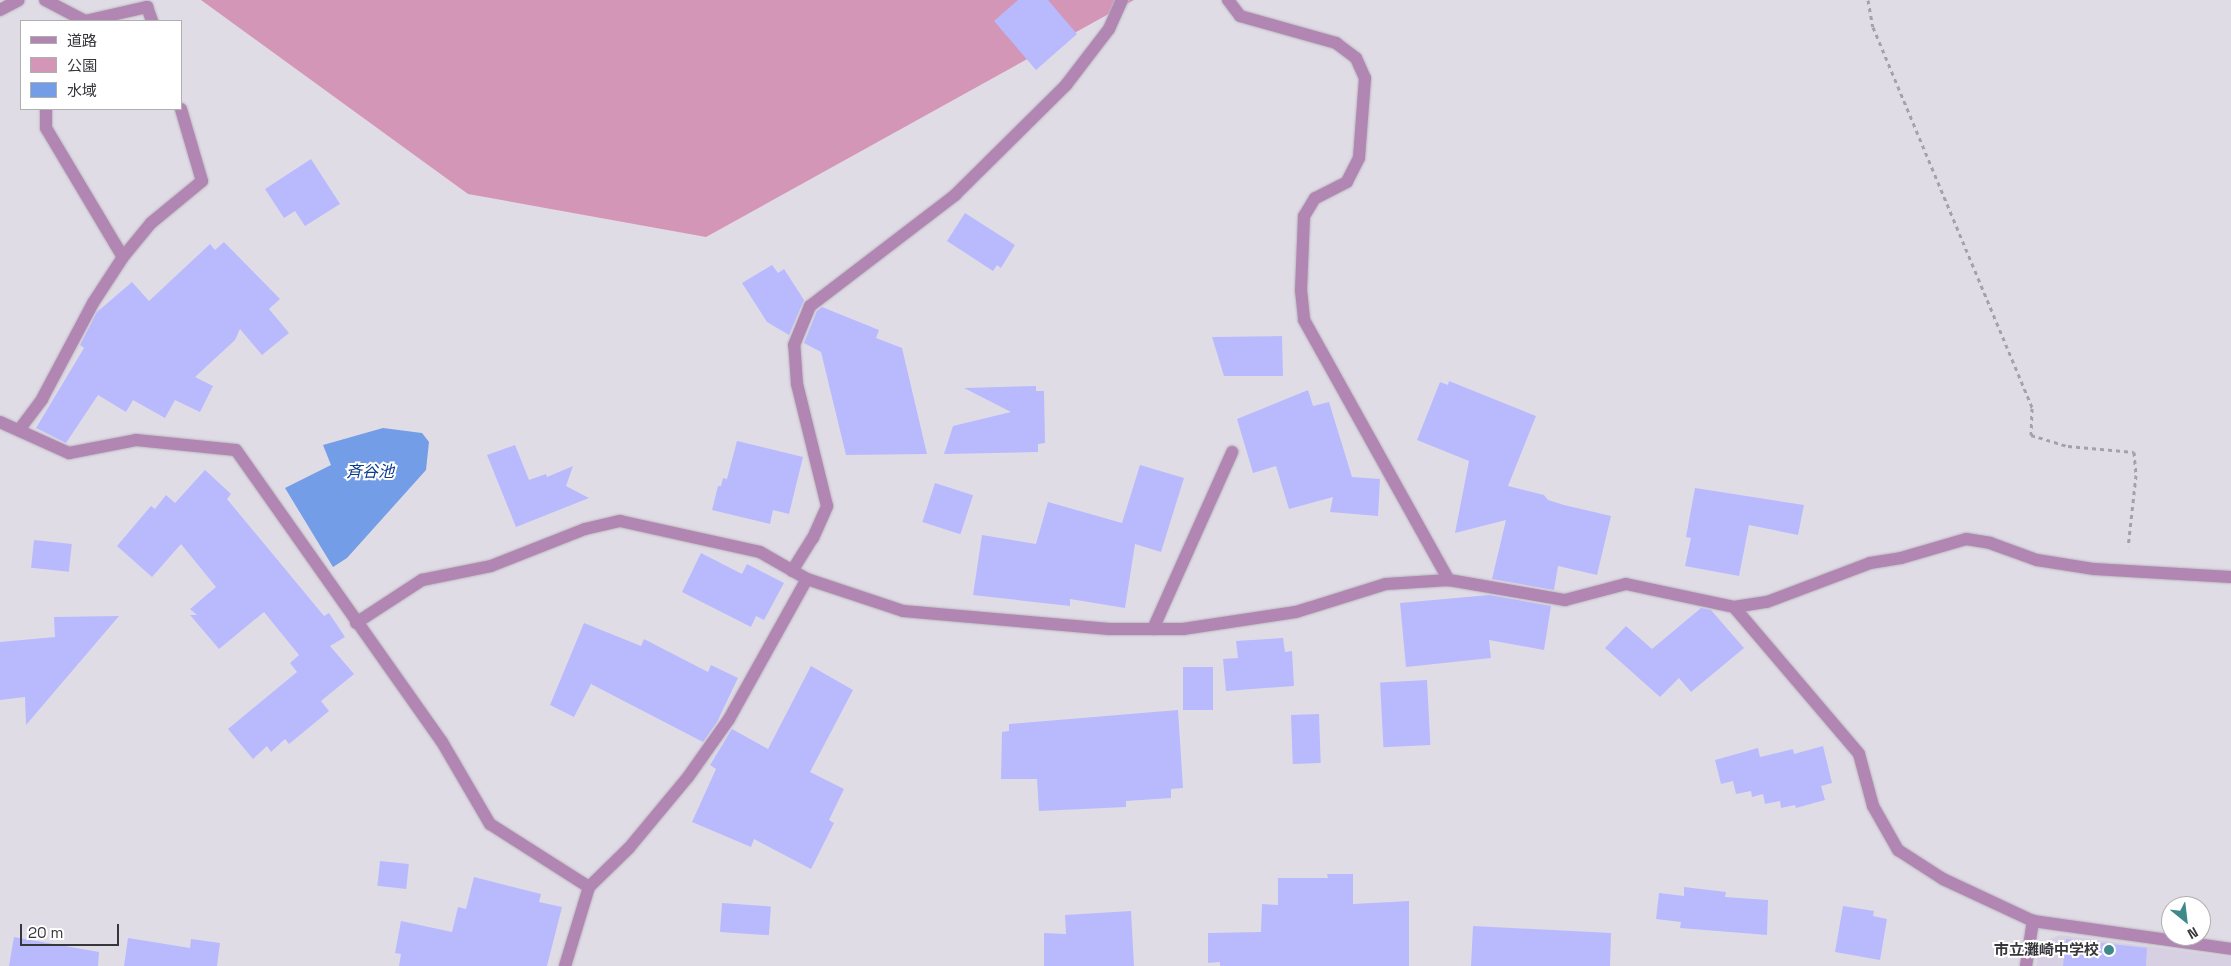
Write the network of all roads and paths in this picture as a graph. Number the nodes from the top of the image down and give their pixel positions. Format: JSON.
{"nodes":[{"id":1,"x":19,"y":0,"type":"edge"},
{"id":2,"x":45,"y":0,"type":"edge"},
{"id":3,"x":1122,"y":0,"type":"edge"},
{"id":4,"x":1228,"y":0,"type":"edge"},
{"id":5,"x":1868,"y":0,"type":"edge"},
{"id":6,"x":0,"y":10,"type":"edge"},
{"id":7,"x":83,"y":20,"type":"edge"},
{"id":8,"x":89,"y":20,"type":"edge"},
{"id":9,"x":152,"y":20,"type":"edge"},
{"id":10,"x":46,"y":110,"type":"edge"},
{"id":11,"x":181,"y":110,"type":"edge"},
{"id":12,"x":123,"y":257,"type":"junction"},
{"id":13,"x":0,"y":422,"type":"edge"},
{"id":14,"x":19,"y":430,"type":"junction"},
{"id":15,"x":1232,"y":452,"type":"dead end"},
{"id":16,"x":792,"y":570,"type":"junction"},
{"id":17,"x":2125,"y":572,"type":"junction"},
{"id":18,"x":2231,"y":577,"type":"edge"},
{"id":19,"x":807,"y":579,"type":"junction"},
{"id":20,"x":1449,"y":580,"type":"junction"},
{"id":21,"x":1734,"y":607,"type":"junction"},
{"id":22,"x":356,"y":623,"type":"junction"},
{"id":23,"x":1153,"y":628,"type":"junction"},
{"id":24,"x":589,"y":887,"type":"junction"},
{"id":25,"x":2033,"y":921,"type":"junction"},
{"id":26,"x":2231,"y":949,"type":"edge"},
{"id":27,"x":565,"y":966,"type":"edge"},
{"id":28,"x":2026,"y":966,"type":"edge"}],
"edges":[{"from":1,"to":6,"type":"street"},
{"from":2,"to":7,"type":"street"},
{"from":3,"to":16,"type":"street"},
{"from":4,"to":20,"type":"street"},
{"from":5,"to":17,"type":"path"},
{"from":8,"to":9,"type":"street"},
{"from":10,"to":12,"type":"street"},
{"from":11,"to":12,"type":"street"},
{"from":12,"to":14,"type":"street"},
{"from":13,"to":14,"type":"street"},
{"from":14,"to":22,"type":"street"},
{"from":15,"to":23,"type":"street"},
{"from":16,"to":19,"type":"street"},
{"from":16,"to":22,"type":"street"},
{"from":17,"to":18,"type":"street"},
{"from":17,"to":21,"type":"street"},
{"from":19,"to":23,"type":"street"},
{"from":19,"to":24,"type":"street"},
{"from":20,"to":21,"type":"street"},
{"from":20,"to":23,"type":"street"},
{"from":21,"to":25,"type":"street"},
{"from":22,"to":24,"type":"street"},
{"from":24,"to":27,"type":"street"},
{"from":25,"to":26,"type":"street"},
{"from":25,"to":28,"type":"street"}]}
